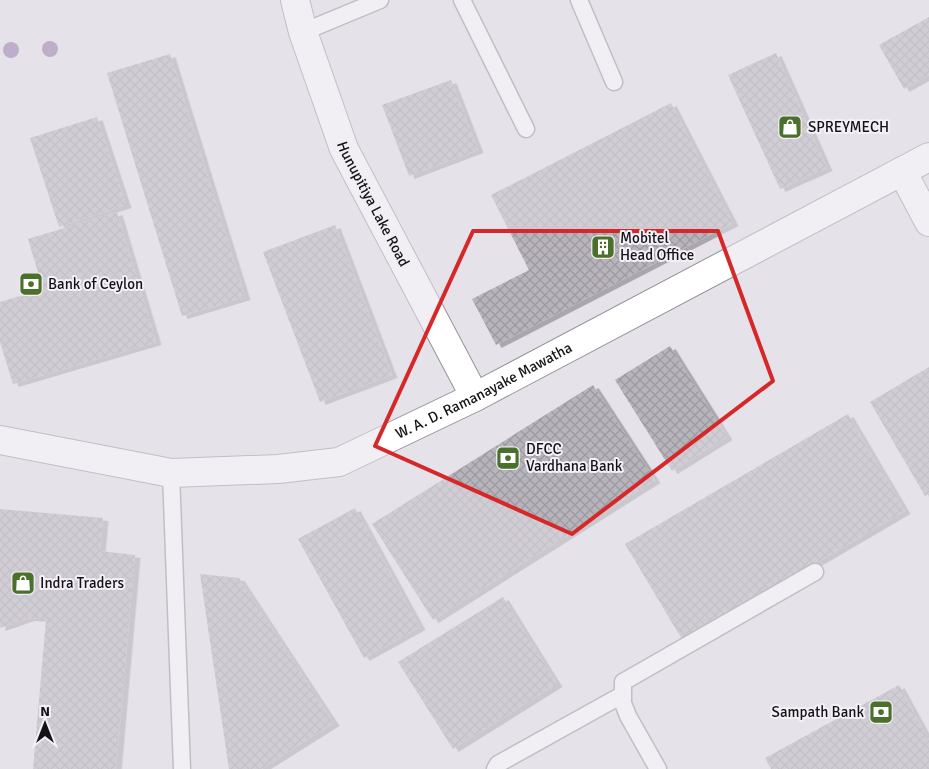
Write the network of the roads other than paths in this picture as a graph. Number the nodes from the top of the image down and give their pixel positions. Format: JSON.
{"nodes":[{"id":1,"x":295,"y":0,"type":"edge"},
{"id":2,"x":380,"y":0,"type":"edge"},
{"id":3,"x":462,"y":0,"type":"edge"},
{"id":4,"x":579,"y":0,"type":"edge"},
{"id":5,"x":303,"y":32,"type":"junction"},
{"id":6,"x":614,"y":82,"type":"dead end"},
{"id":7,"x":526,"y":129,"type":"dead end"},
{"id":8,"x":929,"y":157,"type":"edge"},
{"id":9,"x":902,"y":172,"type":"junction"},
{"id":10,"x":929,"y":222,"type":"edge"},
{"id":11,"x":475,"y":397,"type":"junction"},
{"id":12,"x":0,"y":440,"type":"edge"},
{"id":13,"x":171,"y":472,"type":"junction"},
{"id":14,"x":815,"y":572,"type":"dead end"},
{"id":15,"x":622,"y":695,"type":"junction"},
{"id":16,"x":182,"y":769,"type":"edge"},
{"id":17,"x":495,"y":769,"type":"edge"},
{"id":18,"x":658,"y":769,"type":"edge"}],
"edges":[{"from":1,"to":5,"type":"street","name":"Hunupitiya Lake Road"},
{"from":2,"to":5,"type":"lane"},
{"from":3,"to":7,"type":"lane"},
{"from":4,"to":6,"type":"lane"},
{"from":5,"to":11,"type":"street","name":"Hunupitiya Lake Road"},
{"from":8,"to":9,"type":"street","name":"W. A. D. Ramanayake Mawatha"},
{"from":9,"to":10,"type":"street"},
{"from":9,"to":11,"type":"street","name":"W. A. D. Ramanayake Mawatha"},
{"from":11,"to":13,"type":"street","name":"W. A. D. Ramanayake Mawatha"},
{"from":12,"to":13,"type":"street","name":"W. A. D. Ramanayake Mawatha"},
{"from":13,"to":16,"type":"lane"},
{"from":14,"to":15,"type":"lane"},
{"from":15,"to":17,"type":"lane"},
{"from":15,"to":18,"type":"lane"}]}
